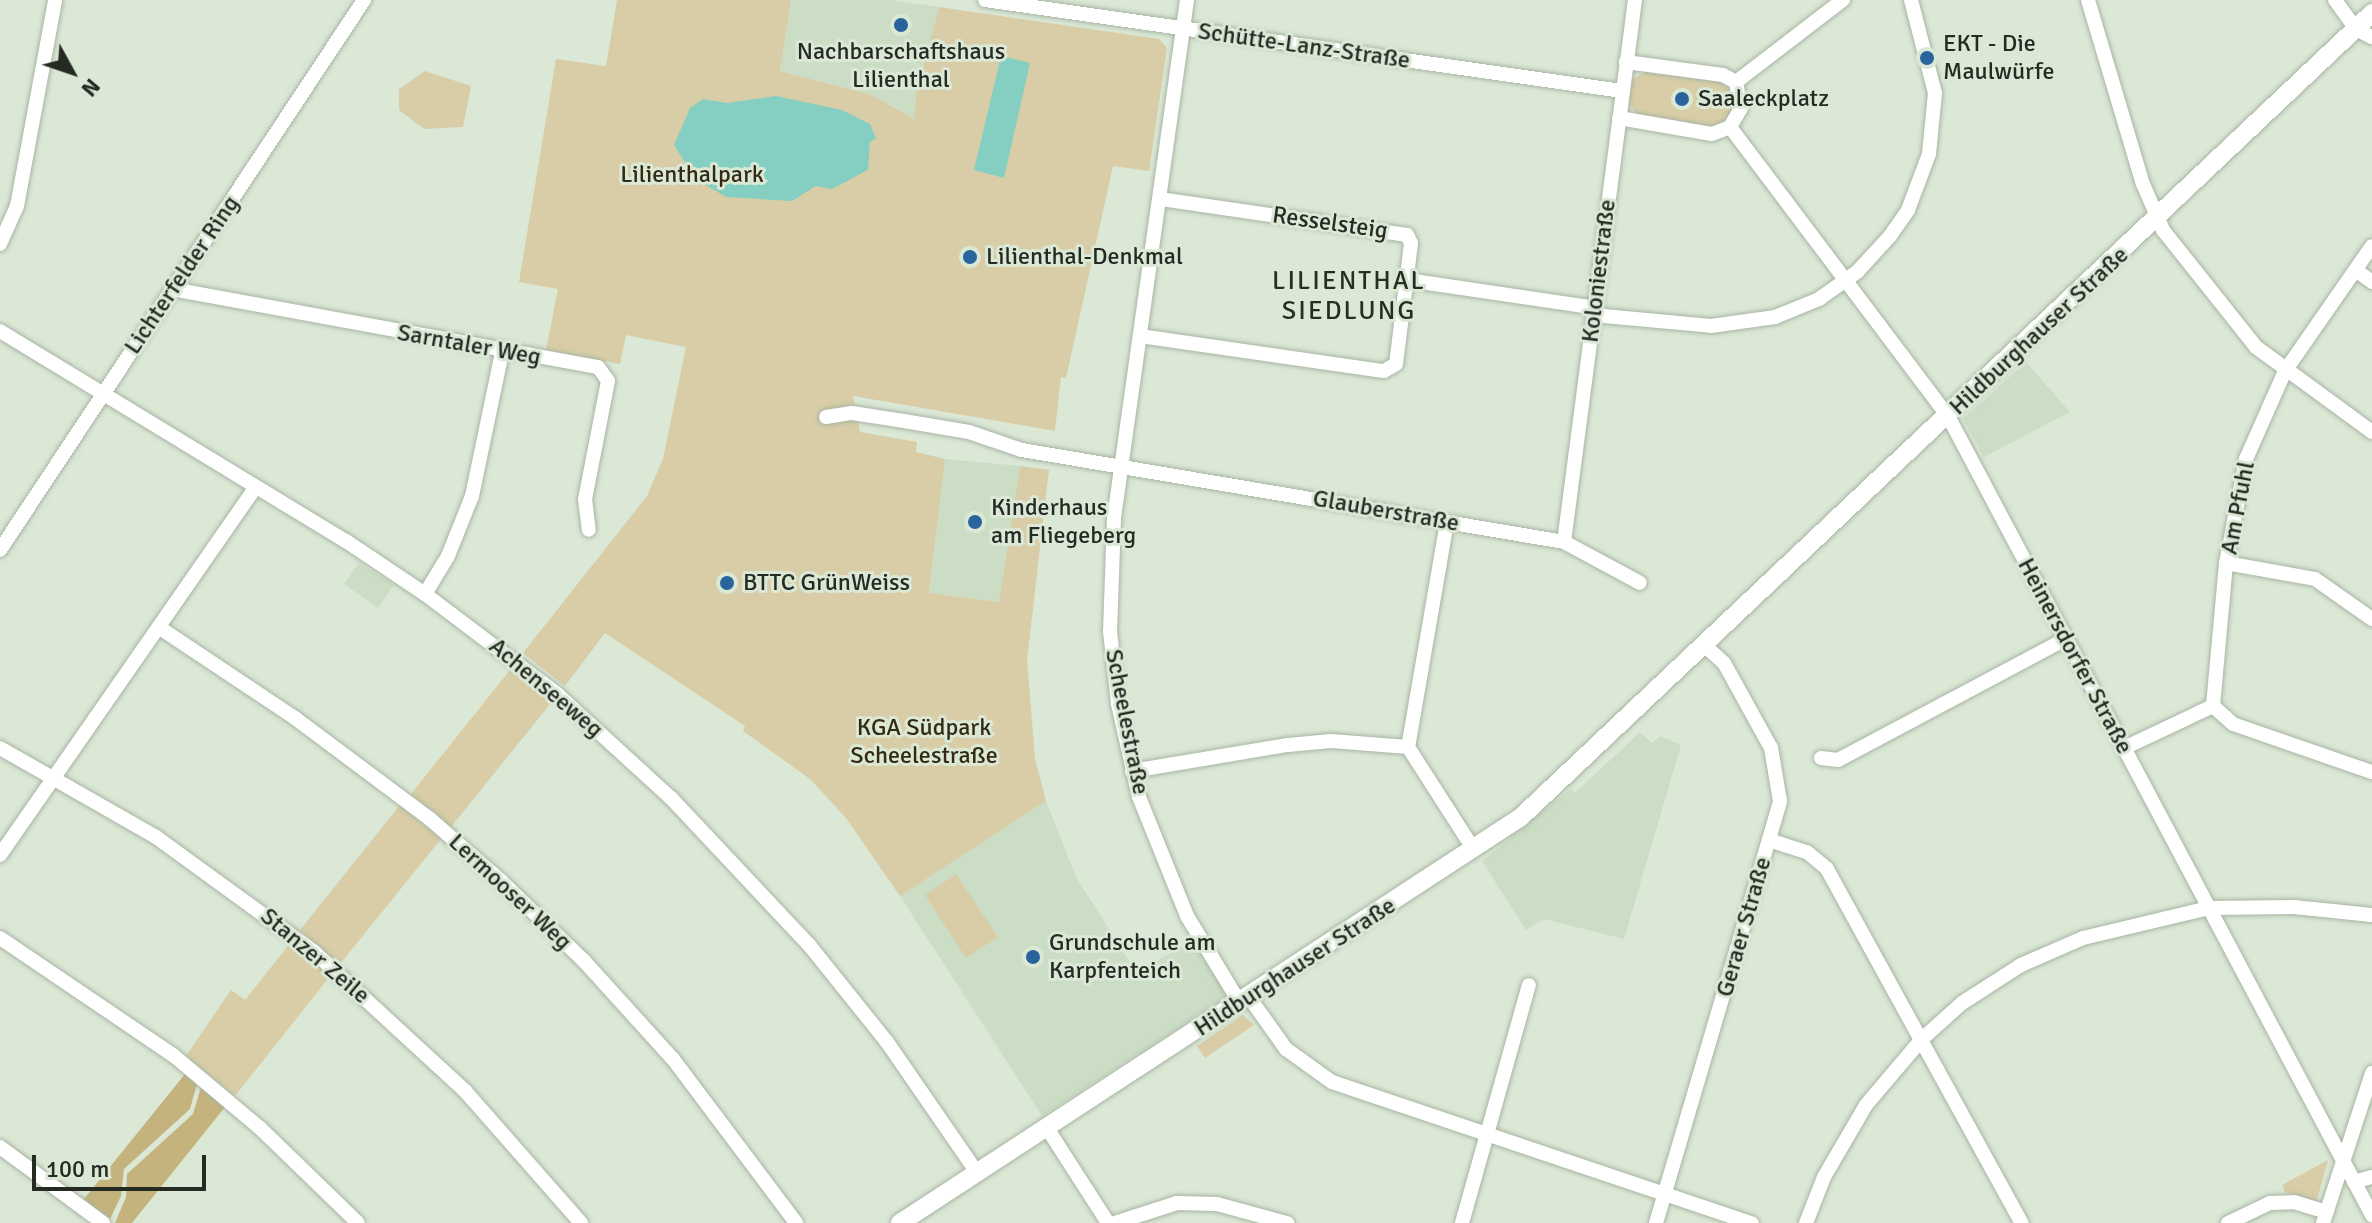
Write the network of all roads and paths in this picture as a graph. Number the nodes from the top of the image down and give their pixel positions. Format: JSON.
{"nodes":[{"id":1,"x":55,"y":0,"type":"edge"},
{"id":2,"x":364,"y":0,"type":"edge"},
{"id":3,"x":985,"y":0,"type":"edge"},
{"id":4,"x":1187,"y":0,"type":"edge"},
{"id":5,"x":1635,"y":0,"type":"edge"},
{"id":6,"x":1843,"y":0,"type":"edge"},
{"id":7,"x":1911,"y":0,"type":"edge"},
{"id":8,"x":2088,"y":0,"type":"edge"},
{"id":9,"x":2335,"y":0,"type":"edge"},
{"id":10,"x":2372,"y":13,"type":"edge"},
{"id":11,"x":1183,"y":28,"type":"junction"},
{"id":12,"x":2364,"y":33,"type":"edge"},
{"id":13,"x":1626,"y":62,"type":"junction"},
{"id":14,"x":1736,"y":82,"type":"junction"},
{"id":15,"x":1622,"y":91,"type":"junction"},
{"id":16,"x":1619,"y":118,"type":"junction"},
{"id":17,"x":1730,"y":127,"type":"junction"},
{"id":18,"x":1160,"y":199,"type":"junction"},
{"id":19,"x":2158,"y":220,"type":"junction"},
{"id":20,"x":0,"y":244,"type":"edge"},
{"id":21,"x":2372,"y":246,"type":"edge"},
{"id":22,"x":2357,"y":271,"type":"junction"},
{"id":23,"x":1407,"y":280,"type":"junction"},
{"id":24,"x":1845,"y":281,"type":"junction"},
{"id":25,"x":2372,"y":282,"type":"edge"},
{"id":26,"x":172,"y":289,"type":"junction"},
{"id":27,"x":1594,"y":312,"type":"junction"},
{"id":28,"x":0,"y":331,"type":"edge"},
{"id":29,"x":1140,"y":336,"type":"junction"},
{"id":30,"x":502,"y":352,"type":"junction"},
{"id":31,"x":2285,"y":371,"type":"junction"},
{"id":32,"x":103,"y":395,"type":"junction"},
{"id":33,"x":1948,"y":416,"type":"junction"},
{"id":34,"x":826,"y":417,"type":"dead end"},
{"id":35,"x":2372,"y":432,"type":"edge"},
{"id":36,"x":1122,"y":467,"type":"junction"},
{"id":37,"x":256,"y":487,"type":"junction"},
{"id":38,"x":1447,"y":522,"type":"junction"},
{"id":39,"x":589,"y":530,"type":"dead end"},
{"id":40,"x":1564,"y":542,"type":"junction"},
{"id":41,"x":0,"y":550,"type":"edge"},
{"id":42,"x":2226,"y":563,"type":"junction"},
{"id":43,"x":1640,"y":583,"type":"dead end"},
{"id":44,"x":425,"y":594,"type":"junction"},
{"id":45,"x":2372,"y":619,"type":"edge"},
{"id":46,"x":160,"y":628,"type":"junction"},
{"id":47,"x":2066,"y":639,"type":"junction"},
{"id":48,"x":1705,"y":646,"type":"junction"},
{"id":49,"x":2213,"y":706,"type":"junction"},
{"id":50,"x":1408,"y":747,"type":"junction"},
{"id":51,"x":0,"y":748,"type":"edge"},
{"id":52,"x":2124,"y":748,"type":"junction"},
{"id":53,"x":1821,"y":758,"type":"dead end"},
{"id":54,"x":1132,"y":771,"type":"junction"},
{"id":55,"x":2372,"y":772,"type":"edge"},
{"id":56,"x":55,"y":776,"type":"junction"},
{"id":57,"x":1769,"y":840,"type":"junction"},
{"id":58,"x":1474,"y":850,"type":"junction"},
{"id":59,"x":0,"y":855,"type":"edge"},
{"id":60,"x":2209,"y":908,"type":"junction"},
{"id":61,"x":2372,"y":915,"type":"edge"},
{"id":62,"x":0,"y":938,"type":"edge"},
{"id":63,"x":1529,"y":985,"type":"dead end"},
{"id":64,"x":1245,"y":1000,"type":"junction"},
{"id":65,"x":1922,"y":1039,"type":"junction"},
{"id":66,"x":2372,"y":1073,"type":"edge"},
{"id":67,"x":1047,"y":1128,"type":"junction"},
{"id":68,"x":1489,"y":1133,"type":"junction"},
{"id":69,"x":0,"y":1147,"type":"edge"},
{"id":70,"x":2343,"y":1161,"type":"junction"},
{"id":71,"x":978,"y":1174,"type":"junction"},
{"id":72,"x":2372,"y":1177,"type":"edge"},
{"id":73,"x":2354,"y":1182,"type":"junction"},
{"id":74,"x":1666,"y":1194,"type":"junction"},
{"id":75,"x":2372,"y":1215,"type":"edge"},
{"id":76,"x":2325,"y":1218,"type":"edge"},
{"id":77,"x":103,"y":1223,"type":"edge"},
{"id":78,"x":358,"y":1223,"type":"edge"},
{"id":79,"x":581,"y":1223,"type":"edge"},
{"id":80,"x":796,"y":1223,"type":"edge"},
{"id":81,"x":900,"y":1223,"type":"edge"},
{"id":82,"x":1108,"y":1223,"type":"edge"},
{"id":83,"x":1115,"y":1223,"type":"edge"},
{"id":84,"x":1287,"y":1223,"type":"edge"},
{"id":85,"x":1462,"y":1223,"type":"edge"},
{"id":86,"x":1656,"y":1223,"type":"edge"},
{"id":87,"x":1752,"y":1223,"type":"edge"},
{"id":88,"x":1806,"y":1223,"type":"edge"},
{"id":89,"x":2022,"y":1223,"type":"edge"},
{"id":90,"x":2228,"y":1223,"type":"edge"}],
"edges":[{"from":1,"to":20,"type":"street"},
{"from":2,"to":26,"type":"street","name":"Lichterfelder Ring"},
{"from":3,"to":11,"type":"street","name":"Schütte-Lanz-Straße"},
{"from":4,"to":11,"type":"street","name":"Scheelestraße"},
{"from":5,"to":13,"type":"street","name":"Koloniestraße"},
{"from":6,"to":14,"type":"street"},
{"from":7,"to":24,"type":"street"},
{"from":8,"to":19,"type":"street"},
{"from":9,"to":12,"type":"street"},
{"from":10,"to":12,"type":"main road","name":"Hildburghauser Straße"},
{"from":11,"to":15,"type":"street","name":"Schütte-Lanz-Straße"},
{"from":11,"to":18,"type":"street","name":"Scheelestraße"},
{"from":12,"to":19,"type":"main road","name":"Hildburghauser Straße"},
{"from":13,"to":14,"type":"street"},
{"from":13,"to":15,"type":"street","name":"Koloniestraße"},
{"from":14,"to":17,"type":"street"},
{"from":15,"to":16,"type":"street","name":"Koloniestraße"},
{"from":16,"to":17,"type":"street"},
{"from":16,"to":27,"type":"street","name":"Koloniestraße"},
{"from":17,"to":24,"type":"street","name":"Heinersdorfer Straße"},
{"from":18,"to":23,"type":"street","name":"Resselsteig"},
{"from":18,"to":29,"type":"street","name":"Scheelestraße"},
{"from":19,"to":31,"type":"street"},
{"from":19,"to":33,"type":"main road","name":"Hildburghauser Straße"},
{"from":21,"to":22,"type":"street","name":"Am Pfuhl"},
{"from":22,"to":25,"type":"street"},
{"from":22,"to":31,"type":"street","name":"Am Pfuhl"},
{"from":23,"to":27,"type":"street"},
{"from":23,"to":29,"type":"street"},
{"from":24,"to":27,"type":"street"},
{"from":24,"to":33,"type":"street","name":"Heinersdorfer Straße"},
{"from":26,"to":30,"type":"street","name":"Sarntaler Weg"},
{"from":26,"to":32,"type":"street","name":"Lichterfelder Ring"},
{"from":27,"to":40,"type":"street","name":"Koloniestraße"},
{"from":28,"to":32,"type":"street","name":"Achenseeweg"},
{"from":29,"to":36,"type":"street","name":"Scheelestraße"},
{"from":30,"to":39,"type":"street","name":"Sarntaler Weg"},
{"from":30,"to":44,"type":"street"},
{"from":31,"to":35,"type":"street"},
{"from":31,"to":42,"type":"street","name":"Am Pfuhl"},
{"from":32,"to":37,"type":"street","name":"Achenseeweg"},
{"from":32,"to":41,"type":"street","name":"Lichterfelder Ring"},
{"from":33,"to":47,"type":"street","name":"Heinersdorfer Straße"},
{"from":33,"to":48,"type":"main road","name":"Hildburghauser Straße"},
{"from":34,"to":36,"type":"street"},
{"from":36,"to":38,"type":"street","name":"Glauberstraße"},
{"from":36,"to":54,"type":"street","name":"Scheelestraße"},
{"from":37,"to":44,"type":"street","name":"Achenseeweg"},
{"from":37,"to":46,"type":"street"},
{"from":38,"to":40,"type":"street","name":"Glauberstraße"},
{"from":38,"to":50,"type":"street"},
{"from":40,"to":43,"type":"street","name":"Glauberstraße"},
{"from":42,"to":45,"type":"street"},
{"from":42,"to":49,"type":"street","name":"Am Pfuhl"},
{"from":44,"to":71,"type":"street","name":"Achenseeweg"},
{"from":46,"to":56,"type":"street"},
{"from":46,"to":80,"type":"street","name":"Lermooser Weg"},
{"from":47,"to":52,"type":"street","name":"Heinersdorfer Straße"},
{"from":47,"to":53,"type":"street"},
{"from":48,"to":57,"type":"street","name":"Geraer Straße"},
{"from":48,"to":58,"type":"main road","name":"Hildburghauser Straße"},
{"from":49,"to":52,"type":"street"},
{"from":49,"to":55,"type":"street"},
{"from":50,"to":54,"type":"street"},
{"from":50,"to":58,"type":"street"},
{"from":51,"to":56,"type":"street","name":"Stanzer Zeile"},
{"from":52,"to":60,"type":"street","name":"Heinersdorfer Straße"},
{"from":54,"to":64,"type":"street","name":"Scheelestraße"},
{"from":56,"to":59,"type":"street"},
{"from":56,"to":79,"type":"street","name":"Stanzer Zeile"},
{"from":57,"to":65,"type":"street"},
{"from":57,"to":74,"type":"street","name":"Geraer Straße"},
{"from":58,"to":64,"type":"main road","name":"Hildburghauser Straße"},
{"from":60,"to":61,"type":"street"},
{"from":60,"to":65,"type":"street"},
{"from":60,"to":70,"type":"street","name":"Heinersdorfer Straße"},
{"from":62,"to":78,"type":"street"},
{"from":63,"to":68,"type":"street"},
{"from":64,"to":67,"type":"main road","name":"Hildburghauser Straße"},
{"from":64,"to":68,"type":"street","name":"Scheelestraße"},
{"from":65,"to":88,"type":"street"},
{"from":65,"to":89,"type":"street"},
{"from":66,"to":70,"type":"street"},
{"from":67,"to":71,"type":"main road","name":"Hildburghauser Straße"},
{"from":67,"to":82,"type":"street"},
{"from":68,"to":74,"type":"street","name":"Scheelestraße"},
{"from":68,"to":85,"type":"street"},
{"from":69,"to":77,"type":"street"},
{"from":70,"to":73,"type":"street","name":"Heinersdorfer Straße"},
{"from":70,"to":76,"type":"street"},
{"from":71,"to":81,"type":"main road","name":"Hildburghauser Straße"},
{"from":72,"to":73,"type":"street"},
{"from":73,"to":75,"type":"street","name":"Heinersdorfer Straße"},
{"from":74,"to":86,"type":"street","name":"Geraer Straße"},
{"from":74,"to":87,"type":"street","name":"Scheelestraße"},
{"from":76,"to":90,"type":"street"},
{"from":83,"to":84,"type":"street"}]}
